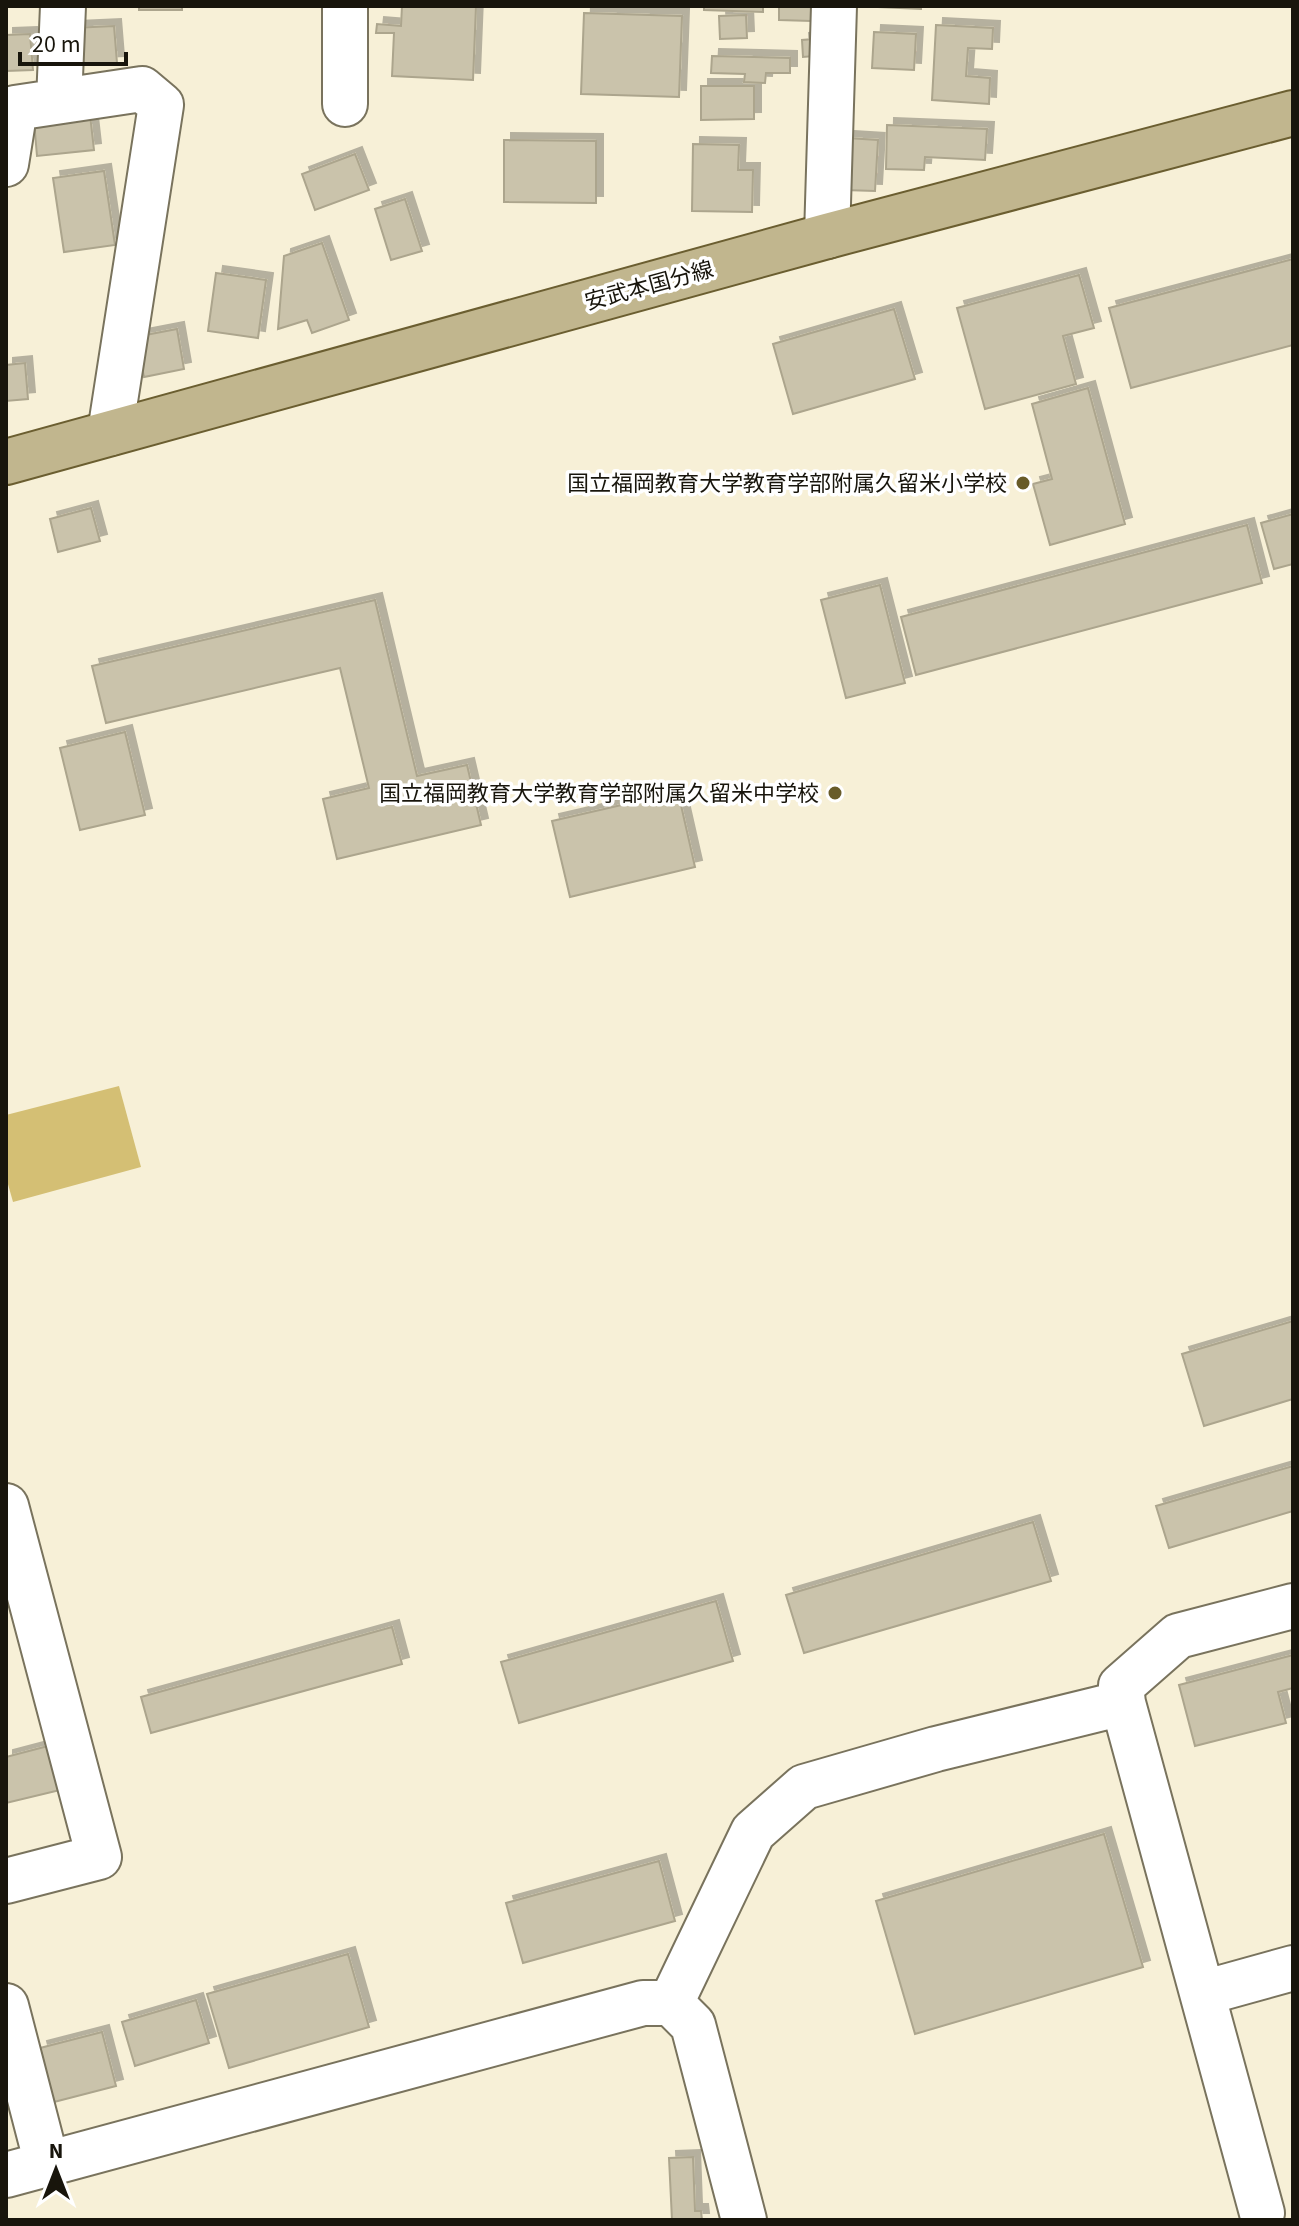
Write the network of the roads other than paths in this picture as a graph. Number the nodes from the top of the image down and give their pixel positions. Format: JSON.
{"nodes":[{"id":1,"x":63,"y":6,"type":"edge"},
{"id":2,"x":345,"y":6,"type":"edge"},
{"id":3,"x":834,"y":6,"type":"edge"},
{"id":4,"x":59,"y":101,"type":"junction"},
{"id":5,"x":345,"y":104,"type":"dead end"},
{"id":6,"x":1293,"y":113,"type":"edge"},
{"id":7,"x":6,"y":164,"type":"edge"},
{"id":8,"x":827,"y":236,"type":"junction"},
{"id":9,"x":110,"y":433,"type":"junction"},
{"id":10,"x":6,"y":462,"type":"edge"},
{"id":11,"x":6,"y":1506,"type":"edge"},
{"id":12,"x":1293,"y":1606,"type":"edge"},
{"id":13,"x":1123,"y":1703,"type":"junction"},
{"id":14,"x":6,"y":1881,"type":"edge"},
{"id":15,"x":1293,"y":1968,"type":"edge"},
{"id":16,"x":1203,"y":1993,"type":"junction"},
{"id":17,"x":671,"y":2003,"type":"junction"},
{"id":18,"x":6,"y":2006,"type":"edge"},
{"id":19,"x":47,"y":2164,"type":"junction"},
{"id":20,"x":6,"y":2175,"type":"edge"},
{"id":21,"x":1265,"y":2213,"type":"edge"},
{"id":22,"x":744,"y":2220,"type":"edge"}],
"edges":[{"from":1,"to":4,"type":"street"},
{"from":2,"to":5,"type":"street"},
{"from":3,"to":8,"type":"street"},
{"from":4,"to":7,"type":"street"},
{"from":4,"to":9,"type":"street"},
{"from":6,"to":8,"type":"main road","name":"安武本国分線"},
{"from":8,"to":9,"type":"main road","name":"安武本国分線"},
{"from":9,"to":10,"type":"main road","name":"安武本国分線"},
{"from":11,"to":14,"type":"street"},
{"from":12,"to":13,"type":"street"},
{"from":13,"to":16,"type":"street"},
{"from":13,"to":17,"type":"street"},
{"from":15,"to":16,"type":"street"},
{"from":16,"to":21,"type":"street"},
{"from":17,"to":19,"type":"street"},
{"from":17,"to":22,"type":"street"},
{"from":18,"to":19,"type":"street"},
{"from":19,"to":20,"type":"street"}]}
